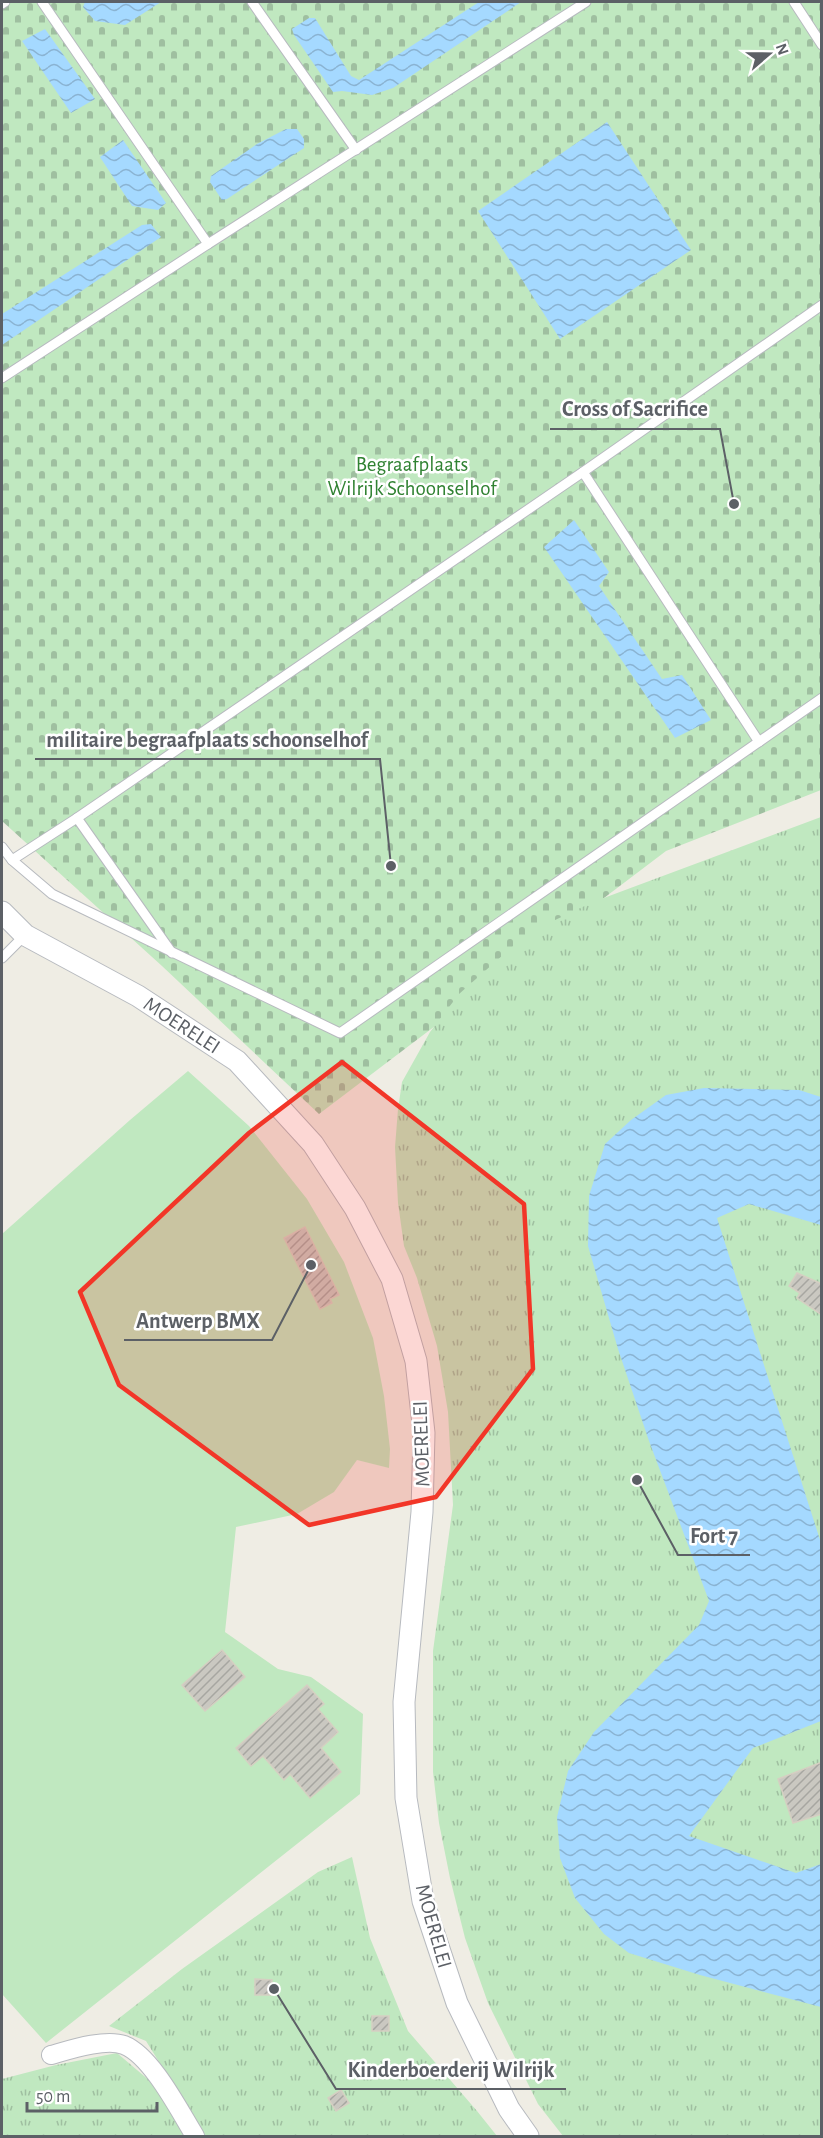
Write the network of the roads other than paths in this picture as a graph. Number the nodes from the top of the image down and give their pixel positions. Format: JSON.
{"nodes":[{"id":1,"x":42,"y":2,"type":"edge"},
{"id":2,"x":252,"y":2,"type":"edge"},
{"id":3,"x":586,"y":2,"type":"edge"},
{"id":4,"x":794,"y":2,"type":"edge"},
{"id":5,"x":822,"y":45,"type":"edge"},
{"id":6,"x":356,"y":150,"type":"junction"},
{"id":7,"x":208,"y":244,"type":"junction"},
{"id":8,"x":822,"y":305,"type":"edge"},
{"id":9,"x":2,"y":378,"type":"edge"},
{"id":10,"x":583,"y":472,"type":"junction"},
{"id":11,"x":822,"y":698,"type":"edge"},
{"id":12,"x":759,"y":742,"type":"junction"},
{"id":13,"x":77,"y":818,"type":"junction"},
{"id":14,"x":2,"y":847,"type":"edge"},
{"id":15,"x":12,"y":860,"type":"junction"},
{"id":16,"x":2,"y":912,"type":"edge"},
{"id":17,"x":25,"y":935,"type":"junction"},
{"id":18,"x":173,"y":954,"type":"junction"},
{"id":19,"x":2,"y":958,"type":"edge"},
{"id":20,"x":51,"y":2055,"type":"dead end"},
{"id":21,"x":195,"y":2136,"type":"edge"},
{"id":22,"x":528,"y":2136,"type":"edge"}],
"edges":[{"from":1,"to":7,"type":"lane"},
{"from":2,"to":6,"type":"lane"},
{"from":3,"to":6,"type":"lane"},
{"from":4,"to":5,"type":"lane"},
{"from":6,"to":7,"type":"lane"},
{"from":7,"to":9,"type":"lane"},
{"from":8,"to":10,"type":"lane"},
{"from":10,"to":12,"type":"lane"},
{"from":10,"to":13,"type":"lane"},
{"from":11,"to":12,"type":"lane"},
{"from":12,"to":18,"type":"lane"},
{"from":13,"to":15,"type":"lane"},
{"from":13,"to":18,"type":"lane"},
{"from":14,"to":15,"type":"lane"},
{"from":15,"to":18,"type":"lane"},
{"from":16,"to":17,"type":"street","name":"MOERELEI"},
{"from":17,"to":19,"type":"lane"},
{"from":17,"to":22,"type":"street","name":"MOERELEI"},
{"from":20,"to":21,"type":"street"}]}
